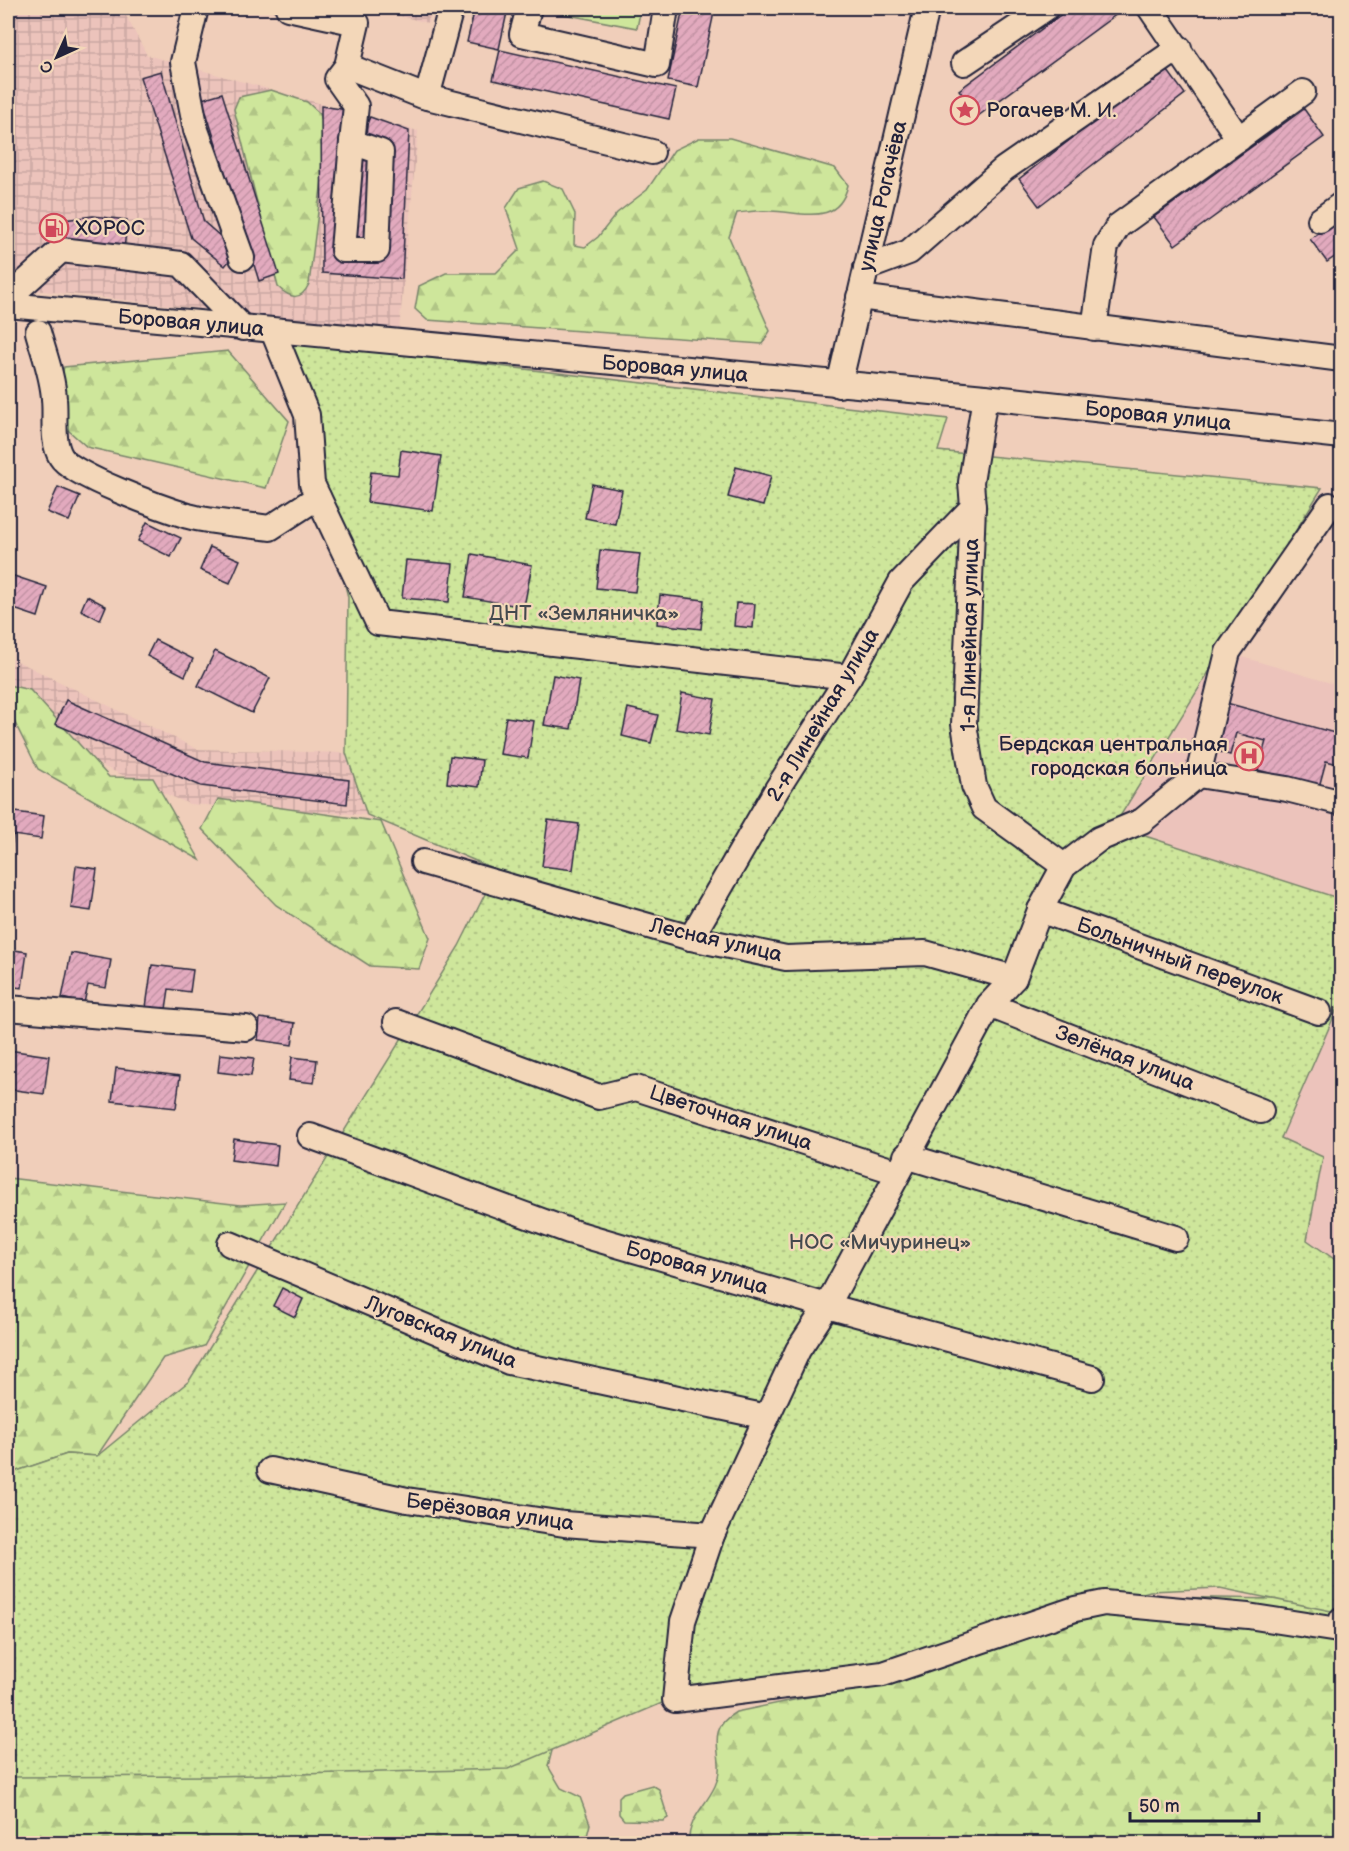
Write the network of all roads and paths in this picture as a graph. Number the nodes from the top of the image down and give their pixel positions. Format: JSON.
{"nodes":[{"id":1,"x":196,"y":8,"type":"edge"},
{"id":2,"x":288,"y":8,"type":"edge"},
{"id":3,"x":451,"y":8,"type":"edge"},
{"id":4,"x":529,"y":8,"type":"edge"},
{"id":5,"x":666,"y":8,"type":"edge"},
{"id":6,"x":927,"y":8,"type":"edge"},
{"id":7,"x":1046,"y":8,"type":"edge"},
{"id":8,"x":1149,"y":8,"type":"edge"},
{"id":9,"x":1179,"y":48,"type":"junction"},
{"id":10,"x":964,"y":63,"type":"dead end"},
{"id":11,"x":347,"y":66,"type":"junction"},
{"id":12,"x":1303,"y":93,"type":"dead end"},
{"id":13,"x":427,"y":97,"type":"junction"},
{"id":14,"x":1239,"y":139,"type":"junction"},
{"id":15,"x":352,"y":142,"type":"dead end"},
{"id":16,"x":652,"y":152,"type":"dead end"},
{"id":17,"x":1341,"y":204,"type":"edge"},
{"id":18,"x":1320,"y":220,"type":"dead end"},
{"id":19,"x":242,"y":258,"type":"dead end"},
{"id":20,"x":866,"y":268,"type":"junction"},
{"id":21,"x":8,"y":297,"type":"edge"},
{"id":22,"x":859,"y":297,"type":"junction"},
{"id":23,"x":8,"y":305,"type":"edge"},
{"id":24,"x":243,"y":328,"type":"junction"},
{"id":25,"x":1094,"y":328,"type":"junction"},
{"id":26,"x":273,"y":330,"type":"junction"},
{"id":27,"x":38,"y":332,"type":"dead end"},
{"id":28,"x":1341,"y":359,"type":"edge"},
{"id":29,"x":839,"y":385,"type":"junction"},
{"id":30,"x":985,"y":397,"type":"junction"},
{"id":31,"x":1341,"y":436,"type":"edge"},
{"id":32,"x":318,"y":497,"type":"junction"},
{"id":33,"x":1330,"y":505,"type":"dead end"},
{"id":34,"x":973,"y":507,"type":"junction"},
{"id":35,"x":849,"y":676,"type":"junction"},
{"id":36,"x":1198,"y":775,"type":"junction"},
{"id":37,"x":1341,"y":803,"type":"edge"},
{"id":38,"x":423,"y":862,"type":"dead end"},
{"id":39,"x":1064,"y":866,"type":"junction"},
{"id":40,"x":1040,"y":910,"type":"junction"},
{"id":41,"x":691,"y":938,"type":"junction"},
{"id":42,"x":1014,"y":978,"type":"junction"},
{"id":43,"x":989,"y":1005,"type":"junction"},
{"id":44,"x":8,"y":1008,"type":"edge"},
{"id":45,"x":1319,"y":1012,"type":"dead end"},
{"id":46,"x":396,"y":1022,"type":"dead end"},
{"id":47,"x":246,"y":1028,"type":"dead end"},
{"id":48,"x":1261,"y":1111,"type":"dead end"},
{"id":49,"x":310,"y":1137,"type":"dead end"},
{"id":50,"x":902,"y":1164,"type":"junction"},
{"id":51,"x":1176,"y":1238,"type":"dead end"},
{"id":52,"x":230,"y":1244,"type":"dead end"},
{"id":53,"x":827,"y":1306,"type":"junction"},
{"id":54,"x":1092,"y":1378,"type":"dead end"},
{"id":55,"x":767,"y":1418,"type":"junction"},
{"id":56,"x":270,"y":1470,"type":"dead end"},
{"id":57,"x":712,"y":1535,"type":"junction"},
{"id":58,"x":1341,"y":1619,"type":"edge"}],
"edges":[{"from":1,"to":19,"type":"street"},
{"from":2,"to":11,"type":"street"},
{"from":3,"to":13,"type":"street"},
{"from":4,"to":5,"type":"street"},
{"from":6,"to":20,"type":"street","name":"улица Рогачёва"},
{"from":7,"to":10,"type":"street"},
{"from":8,"to":9,"type":"street"},
{"from":9,"to":14,"type":"street"},
{"from":9,"to":20,"type":"street"},
{"from":11,"to":13,"type":"street"},
{"from":11,"to":15,"type":"street"},
{"from":12,"to":14,"type":"street"},
{"from":13,"to":16,"type":"street"},
{"from":14,"to":25,"type":"street"},
{"from":17,"to":18,"type":"street"},
{"from":20,"to":22,"type":"street","name":"улица Рогачёва"},
{"from":21,"to":24,"type":"street"},
{"from":22,"to":25,"type":"street"},
{"from":22,"to":29,"type":"street","name":"улица Рогачёва"},
{"from":23,"to":24,"type":"street","name":"Боровая улица"},
{"from":24,"to":26,"type":"street","name":"Боровая улица"},
{"from":25,"to":28,"type":"street"},
{"from":26,"to":29,"type":"street","name":"Боровая улица"},
{"from":26,"to":32,"type":"street"},
{"from":27,"to":32,"type":"street"},
{"from":29,"to":30,"type":"street","name":"Боровая улица"},
{"from":30,"to":31,"type":"street","name":"Боровая улица"},
{"from":30,"to":34,"type":"street","name":"1-я Линейная улица"},
{"from":32,"to":35,"type":"street"},
{"from":33,"to":36,"type":"street"},
{"from":34,"to":35,"type":"street","name":"2-я Линейная улица"},
{"from":34,"to":39,"type":"street","name":"1-я Линейная улица"},
{"from":35,"to":41,"type":"street","name":"2-я Линейная улица"},
{"from":36,"to":37,"type":"street"},
{"from":36,"to":39,"type":"street"},
{"from":38,"to":41,"type":"street","name":"Лесная улица"},
{"from":39,"to":40,"type":"street"},
{"from":40,"to":42,"type":"street"},
{"from":40,"to":45,"type":"street","name":"Больничный переулок"},
{"from":41,"to":42,"type":"street","name":"Лесная улица"},
{"from":42,"to":43,"type":"street"},
{"from":43,"to":48,"type":"street","name":"Зелёная улица"},
{"from":43,"to":50,"type":"street"},
{"from":44,"to":47,"type":"street"},
{"from":46,"to":50,"type":"street","name":"Цветочная улица"},
{"from":49,"to":53,"type":"street","name":"Боровая улица"},
{"from":50,"to":51,"type":"street","name":"Цветочная улица"},
{"from":50,"to":53,"type":"street"},
{"from":52,"to":55,"type":"street","name":"Луговская улица"},
{"from":53,"to":54,"type":"street","name":"Боровая улица"},
{"from":53,"to":55,"type":"street"},
{"from":55,"to":57,"type":"street"},
{"from":56,"to":57,"type":"street","name":"Берёзовая улица"},
{"from":57,"to":58,"type":"street"}]}
